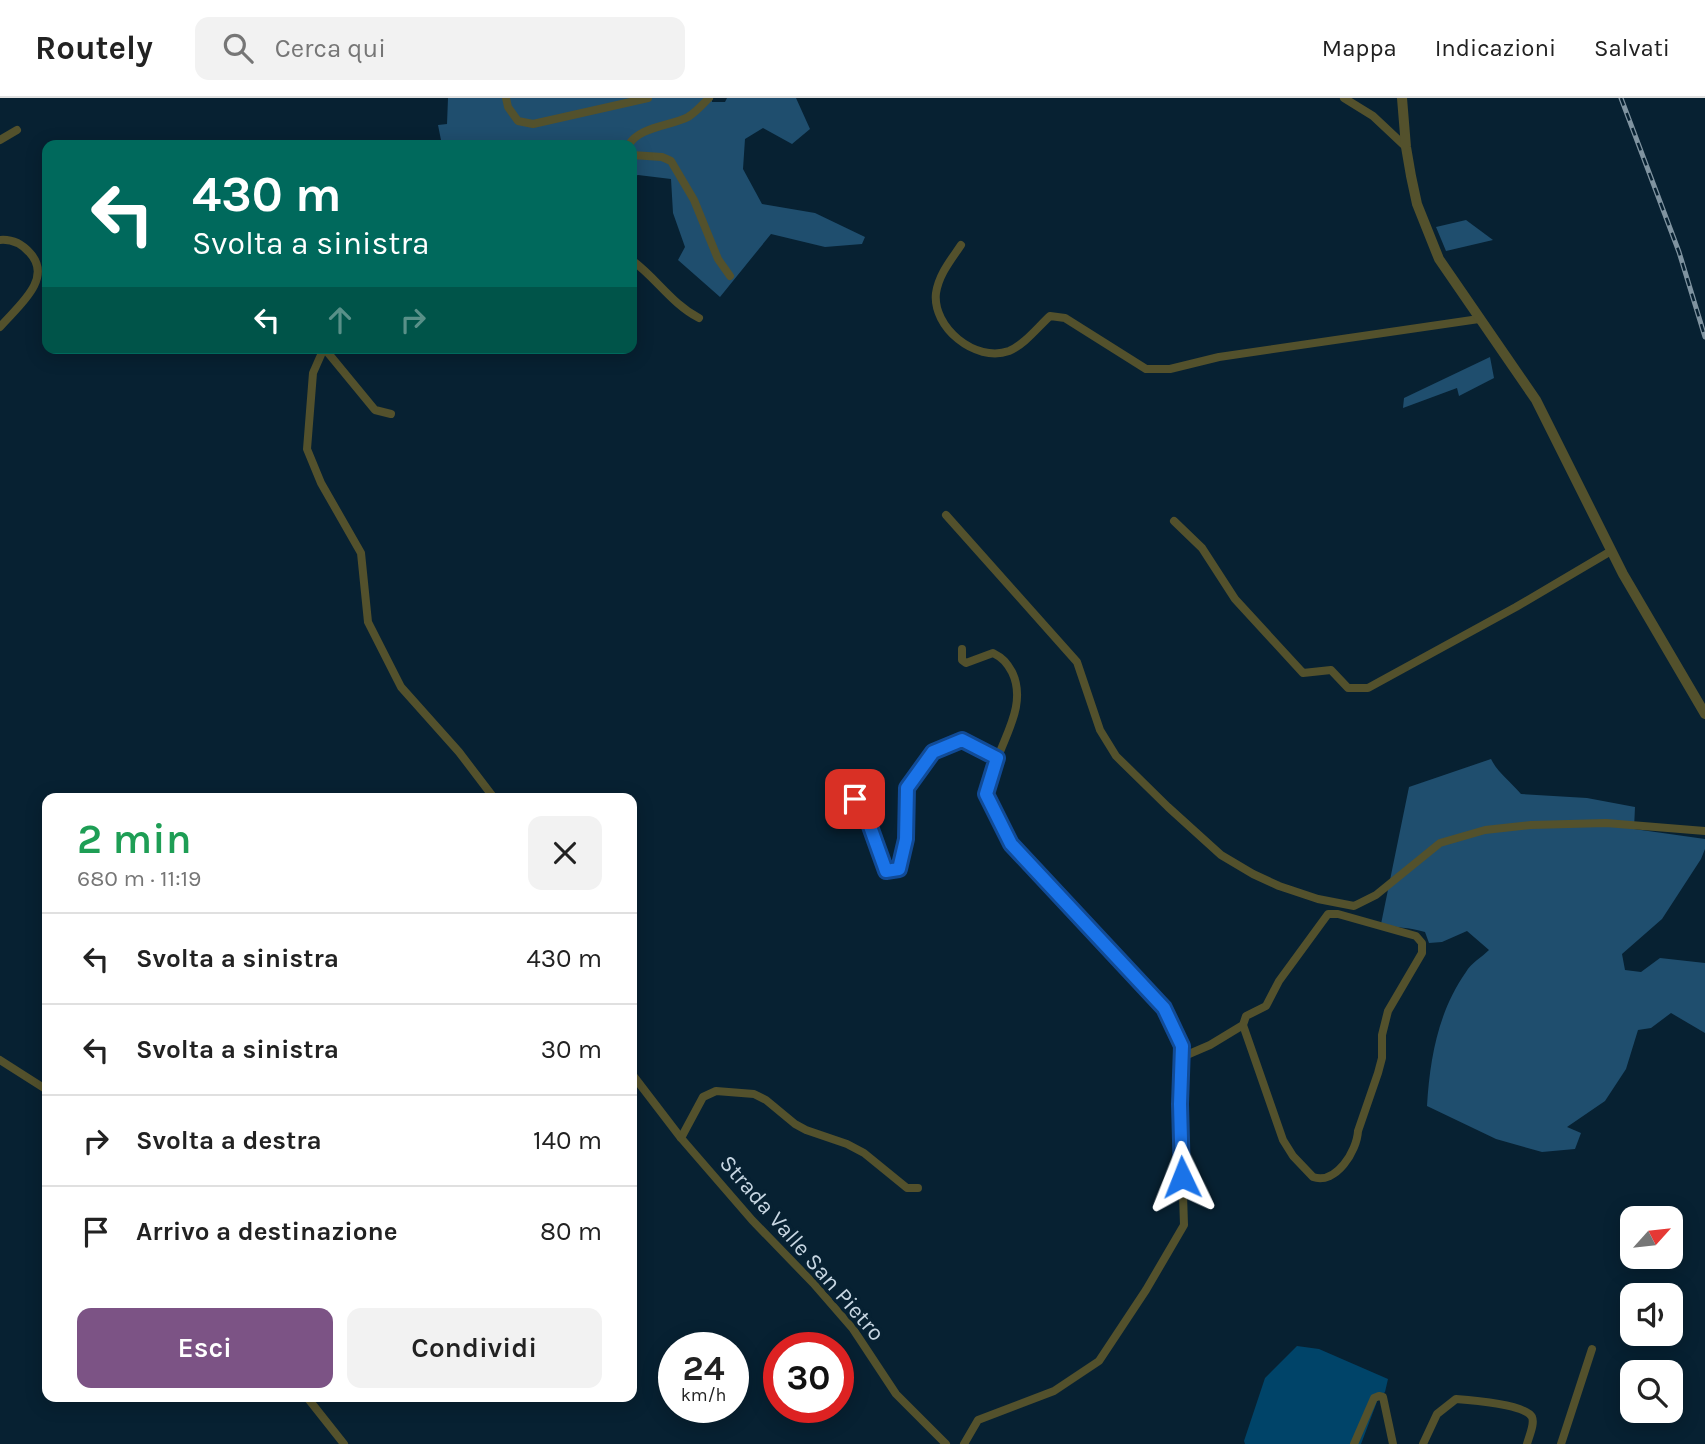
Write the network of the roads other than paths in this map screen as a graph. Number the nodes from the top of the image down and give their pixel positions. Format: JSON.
{"nodes":[{"id":1,"x":506,"y":98,"type":"edge"},
{"id":2,"x":648,"y":98,"type":"edge"},
{"id":3,"x":709,"y":98,"type":"edge"},
{"id":4,"x":1344,"y":98,"type":"edge"},
{"id":5,"x":1402,"y":98,"type":"edge"},
{"id":6,"x":17,"y":130,"type":"dead end"},
{"id":7,"x":0,"y":140,"type":"edge"},
{"id":8,"x":632,"y":140,"type":"edge"},
{"id":9,"x":1406,"y":147,"type":"junction"},
{"id":10,"x":637,"y":155,"type":"edge"},
{"id":11,"x":0,"y":240,"type":"edge"},
{"id":12,"x":961,"y":246,"type":"dead end"},
{"id":13,"x":637,"y":264,"type":"edge"},
{"id":14,"x":730,"y":276,"type":"dead end"},
{"id":15,"x":699,"y":318,"type":"dead end"},
{"id":16,"x":1479,"y":319,"type":"junction"},
{"id":17,"x":0,"y":327,"type":"edge"},
{"id":18,"x":321,"y":354,"type":"edge"},
{"id":19,"x":329,"y":354,"type":"edge"},
{"id":20,"x":391,"y":415,"type":"dead end"},
{"id":21,"x":946,"y":515,"type":"dead end"},
{"id":22,"x":1174,"y":521,"type":"dead end"},
{"id":23,"x":1611,"y":551,"type":"junction"},
{"id":24,"x":962,"y":649,"type":"dead end"},
{"id":25,"x":1705,"y":714,"type":"edge"},
{"id":26,"x":997,"y":758,"type":"junction"},
{"id":27,"x":844,"y":779,"type":"dead end"},
{"id":28,"x":490,"y":793,"type":"edge"},
{"id":29,"x":1705,"y":831,"type":"edge"},
{"id":30,"x":1320,"y":900,"type":"junction"},
{"id":31,"x":1324,"y":916,"type":"junction"},
{"id":32,"x":1242,"y":1025,"type":"junction"},
{"id":33,"x":1182,"y":1057,"type":"junction"},
{"id":34,"x":0,"y":1060,"type":"edge"},
{"id":35,"x":637,"y":1080,"type":"edge"},
{"id":36,"x":42,"y":1087,"type":"edge"},
{"id":37,"x":681,"y":1138,"type":"junction"},
{"id":38,"x":918,"y":1188,"type":"dead end"},
{"id":39,"x":1592,"y":1349,"type":"dead end"},
{"id":40,"x":311,"y":1402,"type":"edge"},
{"id":41,"x":344,"y":1444,"type":"edge"},
{"id":42,"x":946,"y":1444,"type":"edge"},
{"id":43,"x":964,"y":1444,"type":"edge"},
{"id":44,"x":1354,"y":1444,"type":"edge"},
{"id":45,"x":1393,"y":1444,"type":"edge"},
{"id":46,"x":1423,"y":1444,"type":"edge"},
{"id":47,"x":1527,"y":1444,"type":"edge"},
{"id":48,"x":1562,"y":1444,"type":"edge"}],
"edges":[{"from":1,"to":2,"type":"street"},
{"from":3,"to":8,"type":"street"},
{"from":4,"to":9,"type":"street"},
{"from":5,"to":9,"type":"street"},
{"from":6,"to":7,"type":"street"},
{"from":9,"to":16,"type":"street"},
{"from":10,"to":14,"type":"street"},
{"from":11,"to":17,"type":"street"},
{"from":12,"to":16,"type":"street"},
{"from":13,"to":15,"type":"street"},
{"from":16,"to":23,"type":"street"},
{"from":18,"to":28,"type":"street"},
{"from":19,"to":20,"type":"street"},
{"from":21,"to":30,"type":"street"},
{"from":22,"to":23,"type":"street"},
{"from":23,"to":25,"type":"street"},
{"from":24,"to":26,"type":"street"},
{"from":26,"to":27,"type":"street"},
{"from":26,"to":33,"type":"street"},
{"from":29,"to":30,"type":"street"},
{"from":30,"to":31,"type":"street"},
{"from":31,"to":32,"type":"street"},
{"from":31,"to":32,"type":"street"},
{"from":32,"to":33,"type":"street"},
{"from":33,"to":43,"type":"street"},
{"from":34,"to":36,"type":"street"},
{"from":35,"to":37,"type":"street","name":"Strada Valle San Pietro"},
{"from":37,"to":38,"type":"street"},
{"from":37,"to":42,"type":"street","name":"Strada Valle San Pietro"},
{"from":39,"to":48,"type":"street"},
{"from":40,"to":41,"type":"street"},
{"from":44,"to":45,"type":"street"},
{"from":46,"to":47,"type":"street"}]}
